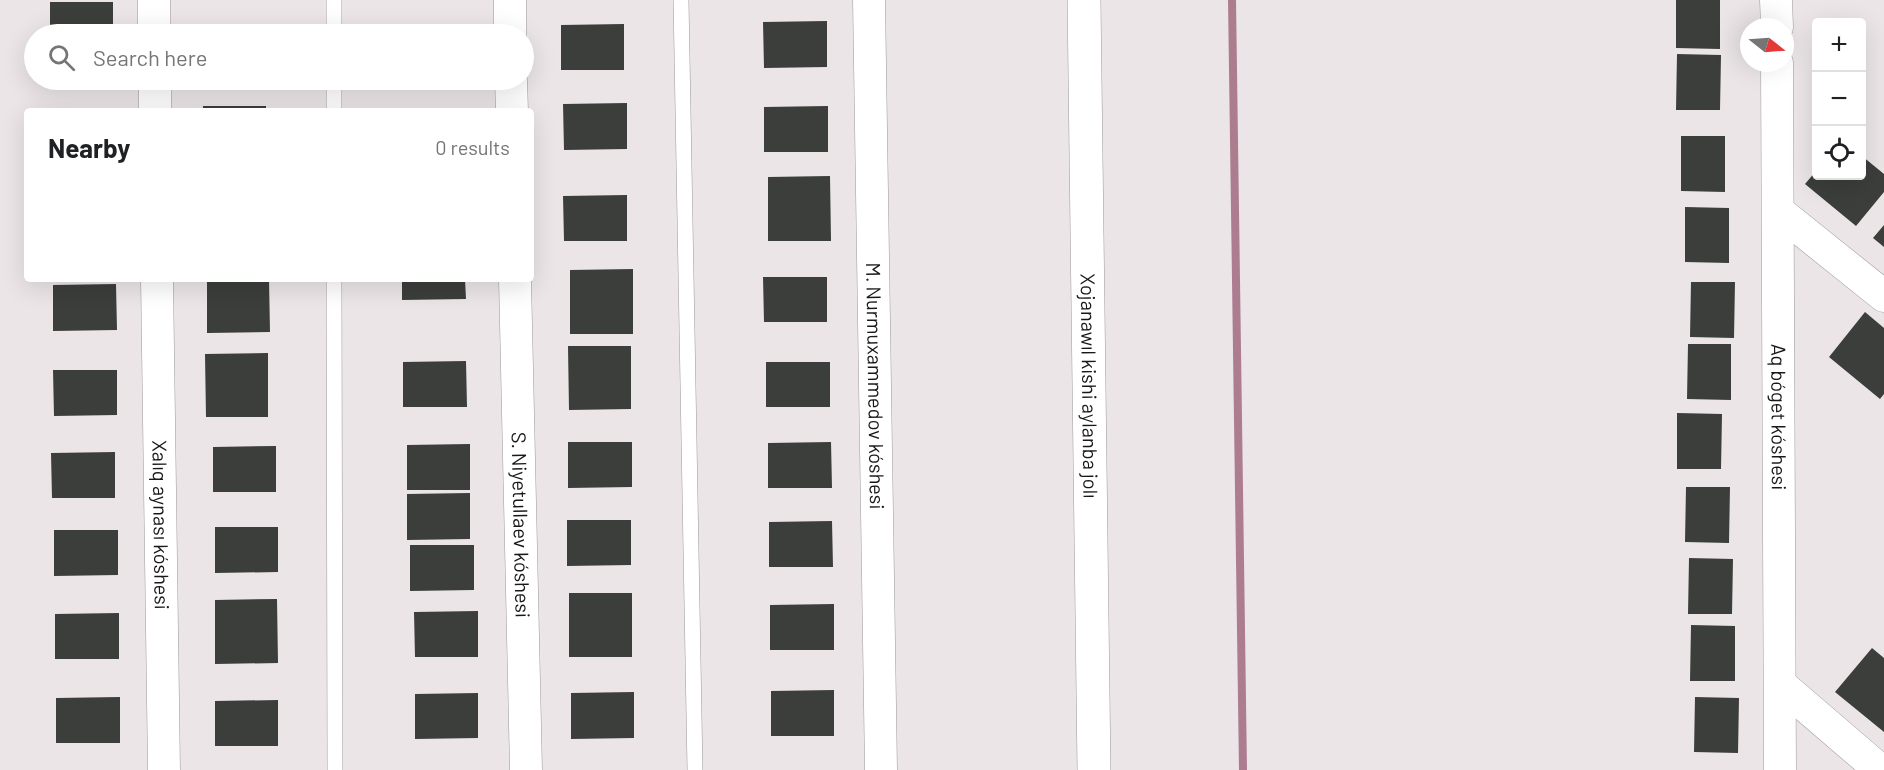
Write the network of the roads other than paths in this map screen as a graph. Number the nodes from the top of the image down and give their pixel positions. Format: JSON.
{"nodes":[{"id":1,"x":154,"y":0,"type":"edge"},
{"id":2,"x":334,"y":0,"type":"edge"},
{"id":3,"x":510,"y":0,"type":"edge"},
{"id":4,"x":681,"y":0,"type":"edge"},
{"id":5,"x":869,"y":0,"type":"edge"},
{"id":6,"x":1084,"y":0,"type":"edge"},
{"id":7,"x":1776,"y":0,"type":"edge"},
{"id":8,"x":1777,"y":18,"type":"edge"},
{"id":9,"x":154,"y":24,"type":"edge"},
{"id":10,"x":334,"y":24,"type":"edge"},
{"id":11,"x":510,"y":24,"type":"edge"},
{"id":12,"x":1777,"y":72,"type":"edge"},
{"id":13,"x":155,"y":90,"type":"edge"},
{"id":14,"x":334,"y":90,"type":"edge"},
{"id":15,"x":511,"y":90,"type":"edge"},
{"id":16,"x":155,"y":108,"type":"edge"},
{"id":17,"x":334,"y":108,"type":"edge"},
{"id":18,"x":512,"y":108,"type":"edge"},
{"id":19,"x":1778,"y":211,"type":"junction"},
{"id":20,"x":157,"y":282,"type":"edge"},
{"id":21,"x":334,"y":282,"type":"edge"},
{"id":22,"x":515,"y":282,"type":"edge"},
{"id":23,"x":1884,"y":296,"type":"edge"},
{"id":24,"x":1781,"y":685,"type":"junction"},
{"id":25,"x":164,"y":770,"type":"edge"},
{"id":26,"x":335,"y":770,"type":"edge"},
{"id":27,"x":526,"y":770,"type":"edge"},
{"id":28,"x":695,"y":770,"type":"edge"},
{"id":29,"x":881,"y":770,"type":"edge"},
{"id":30,"x":1094,"y":770,"type":"edge"},
{"id":31,"x":1780,"y":770,"type":"edge"},
{"id":32,"x":1880,"y":770,"type":"edge"}],
"edges":[{"from":1,"to":9,"type":"street"},
{"from":2,"to":10,"type":"lane"},
{"from":3,"to":11,"type":"street"},
{"from":4,"to":28,"type":"lane"},
{"from":5,"to":29,"type":"street","name":"M. Nurmuxammedov kóshesi"},
{"from":6,"to":30,"type":"main road","name":"Xojanawıl kishi aylanba jolı"},
{"from":7,"to":8,"type":"street"},
{"from":12,"to":19,"type":"street","name":"Aq bóget kóshesi"},
{"from":13,"to":16,"type":"street"},
{"from":14,"to":17,"type":"lane"},
{"from":15,"to":18,"type":"street"},
{"from":19,"to":23,"type":"street"},
{"from":19,"to":24,"type":"street","name":"Aq bóget kóshesi"},
{"from":20,"to":25,"type":"street","name":"Xalıq aynası kóshesi"},
{"from":21,"to":26,"type":"lane"},
{"from":22,"to":27,"type":"street","name":"S. Niyetullaev kóshesi"},
{"from":24,"to":31,"type":"street","name":"Aq bóget kóshesi"},
{"from":24,"to":32,"type":"street"}]}
